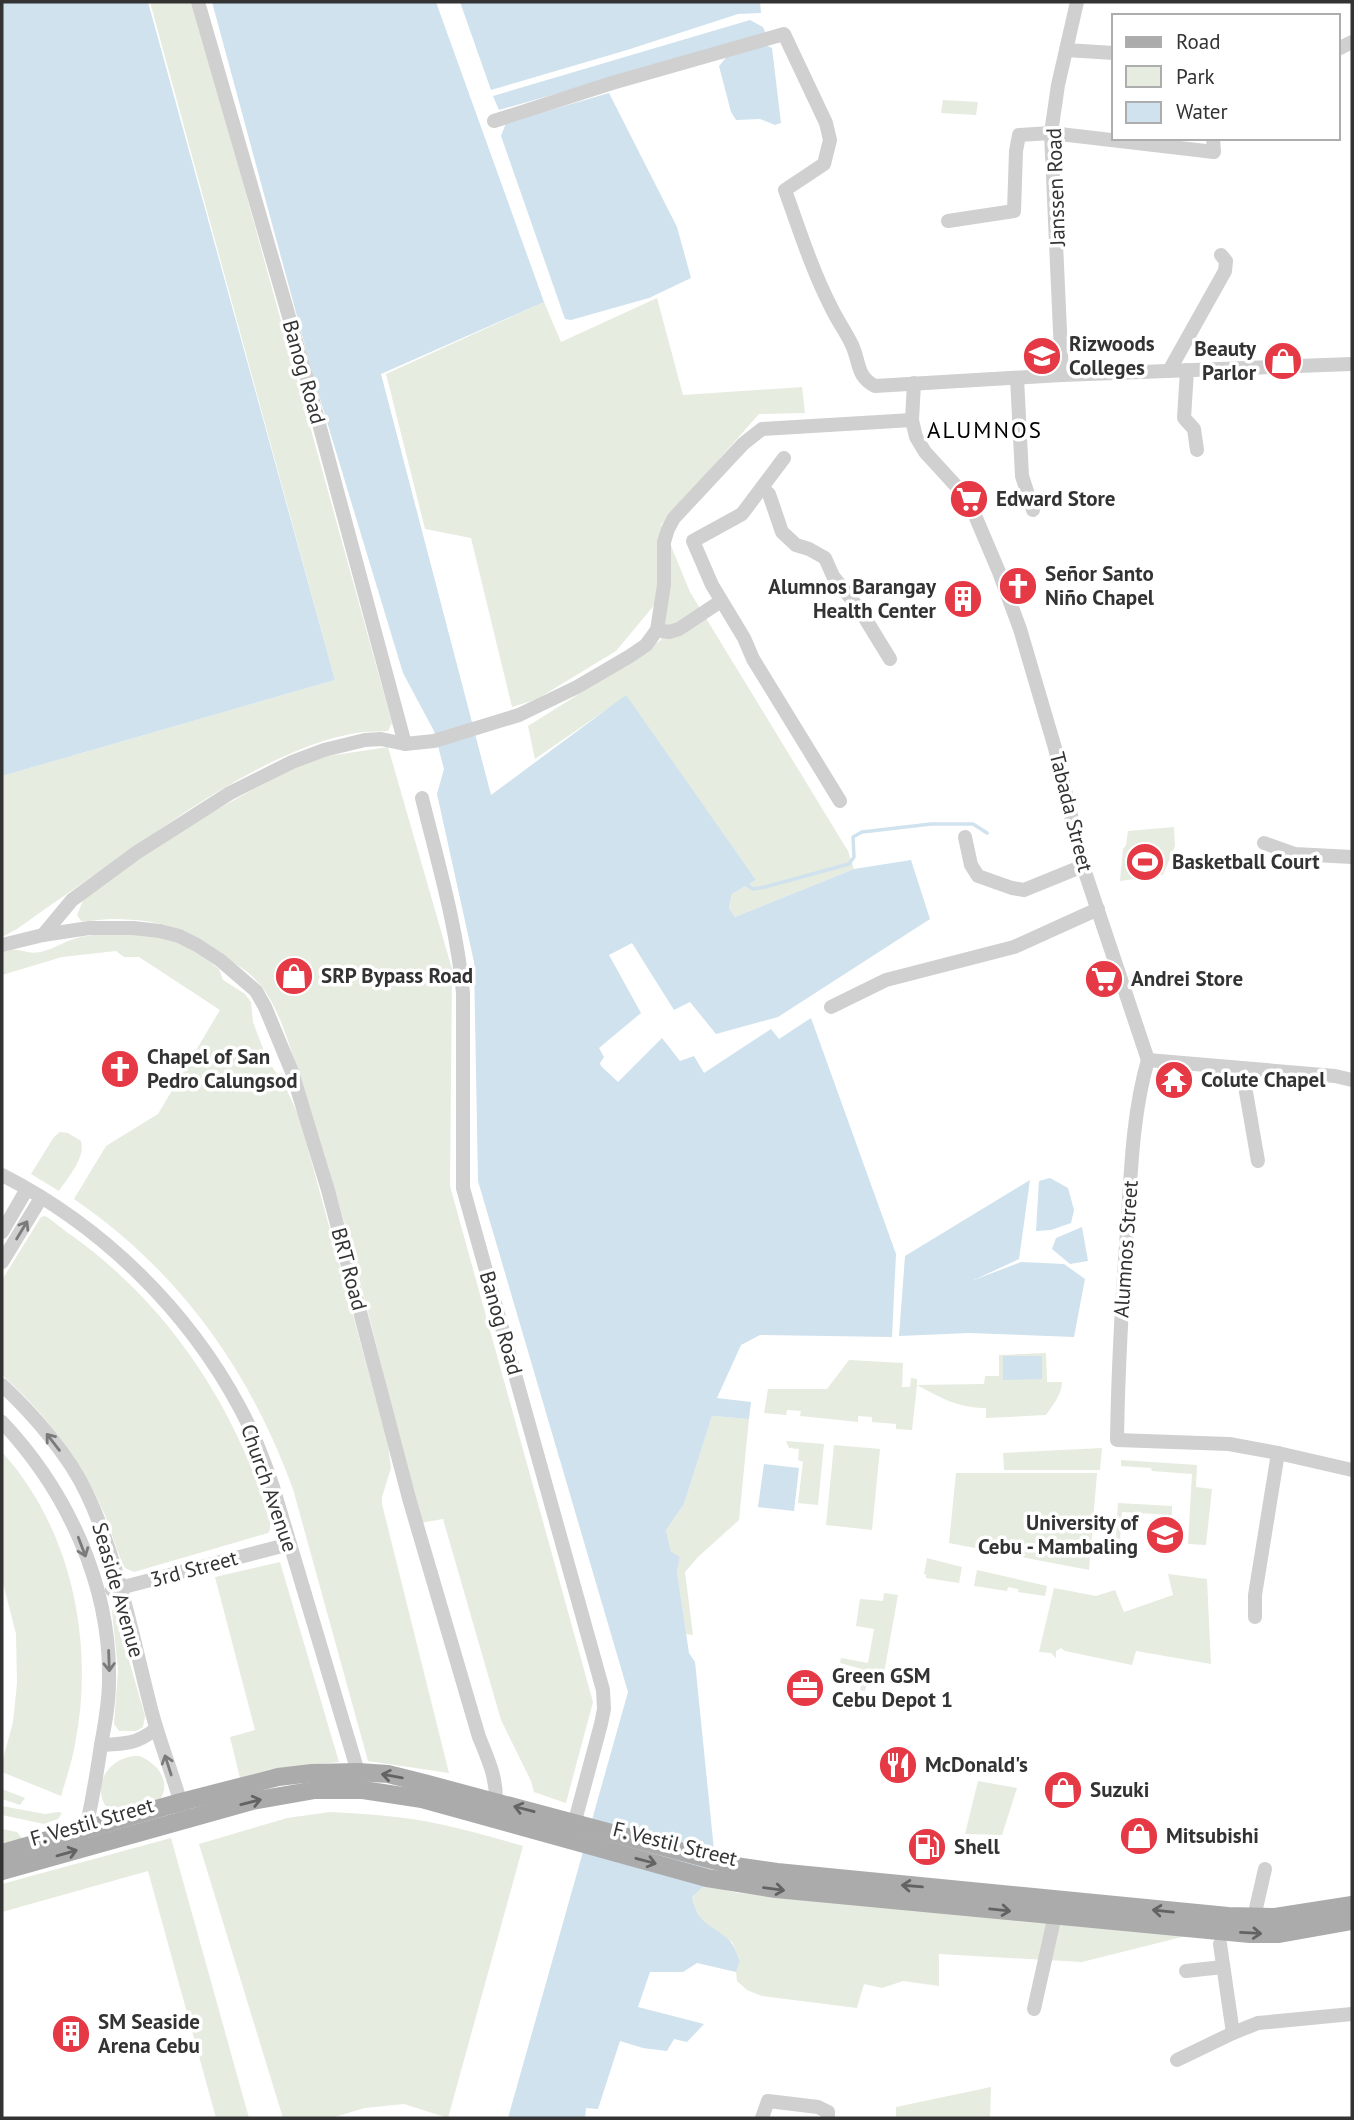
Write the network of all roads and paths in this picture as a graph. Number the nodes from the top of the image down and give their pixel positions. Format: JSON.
{"nodes":[{"id":1,"x":198,"y":2,"type":"edge"},
{"id":2,"x":1077,"y":2,"type":"edge"},
{"id":3,"x":1066,"y":50,"type":"junction"},
{"id":4,"x":1112,"y":53,"type":"edge"},
{"id":5,"x":494,"y":121,"type":"dead end"},
{"id":6,"x":1051,"y":133,"type":"junction"},
{"id":7,"x":1213,"y":140,"type":"edge"},
{"id":8,"x":948,"y":221,"type":"dead end"},
{"id":9,"x":1221,"y":255,"type":"dead end"},
{"id":10,"x":1352,"y":364,"type":"edge"},
{"id":11,"x":1187,"y":370,"type":"junction"},
{"id":12,"x":1169,"y":371,"type":"junction"},
{"id":13,"x":1062,"y":375,"type":"junction"},
{"id":14,"x":1017,"y":378,"type":"junction"},
{"id":15,"x":914,"y":383,"type":"junction"},
{"id":16,"x":912,"y":420,"type":"junction"},
{"id":17,"x":1196,"y":450,"type":"dead end"},
{"id":18,"x":784,"y":458,"type":"dead end"},
{"id":19,"x":762,"y":488,"type":"junction"},
{"id":20,"x":1033,"y":510,"type":"dead end"},
{"id":21,"x":721,"y":601,"type":"junction"},
{"id":22,"x":657,"y":630,"type":"junction"},
{"id":23,"x":890,"y":659,"type":"dead end"},
{"id":24,"x":405,"y":744,"type":"junction"},
{"id":25,"x":422,"y":798,"type":"dead end"},
{"id":26,"x":840,"y":801,"type":"dead end"},
{"id":27,"x":965,"y":837,"type":"dead end"},
{"id":28,"x":1264,"y":843,"type":"dead end"},
{"id":29,"x":1352,"y":857,"type":"edge"},
{"id":30,"x":1083,"y":866,"type":"junction"},
{"id":31,"x":1098,"y":909,"type":"junction"},
{"id":32,"x":43,"y":935,"type":"junction"},
{"id":33,"x":2,"y":945,"type":"edge"},
{"id":34,"x":831,"y":1007,"type":"dead end"},
{"id":35,"x":1148,"y":1060,"type":"junction"},
{"id":36,"x":1242,"y":1069,"type":"junction"},
{"id":37,"x":1352,"y":1080,"type":"edge"},
{"id":38,"x":1258,"y":1161,"type":"dead end"},
{"id":39,"x":2,"y":1175,"type":"edge"},
{"id":40,"x":27,"y":1189,"type":"junction"},
{"id":41,"x":41,"y":1198,"type":"junction"},
{"id":42,"x":2,"y":1231,"type":"edge"},
{"id":43,"x":2,"y":1262,"type":"edge"},
{"id":44,"x":2,"y":1385,"type":"edge"},
{"id":45,"x":2,"y":1422,"type":"edge"},
{"id":46,"x":1278,"y":1453,"type":"junction"},
{"id":47,"x":1352,"y":1470,"type":"edge"},
{"id":48,"x":290,"y":1544,"type":"junction"},
{"id":49,"x":119,"y":1589,"type":"junction"},
{"id":50,"x":99,"y":1593,"type":"junction"},
{"id":51,"x":1255,"y":1617,"type":"dead end"},
{"id":52,"x":156,"y":1728,"type":"junction"},
{"id":53,"x":102,"y":1745,"type":"junction"},
{"id":54,"x":358,"y":1772,"type":"junction"},
{"id":55,"x":363,"y":1790,"type":"junction"},
{"id":56,"x":181,"y":1802,"type":"junction"},
{"id":57,"x":495,"y":1810,"type":"junction"},
{"id":58,"x":185,"y":1820,"type":"junction"},
{"id":59,"x":86,"y":1829,"type":"junction"},
{"id":60,"x":580,"y":1833,"type":"junction"},
{"id":61,"x":2,"y":1853,"type":"edge"},
{"id":62,"x":1265,"y":1869,"type":"dead end"},
{"id":63,"x":2,"y":1871,"type":"edge"},
{"id":64,"x":1352,"y":1905,"type":"edge"},
{"id":65,"x":1055,"y":1915,"type":"junction"},
{"id":66,"x":1254,"y":1917,"type":"junction"},
{"id":67,"x":1352,"y":1921,"type":"edge"},
{"id":68,"x":1220,"y":1944,"type":"dead end"},
{"id":69,"x":1223,"y":1967,"type":"junction"},
{"id":70,"x":1186,"y":1971,"type":"dead end"},
{"id":71,"x":1034,"y":2009,"type":"dead end"},
{"id":72,"x":1352,"y":2014,"type":"edge"},
{"id":73,"x":1233,"y":2033,"type":"junction"},
{"id":74,"x":1177,"y":2060,"type":"dead end"},
{"id":75,"x":762,"y":2118,"type":"edge"},
{"id":76,"x":828,"y":2118,"type":"edge"}],
"edges":[{"from":1,"to":24,"type":"street","name":"Banog Road"},
{"from":2,"to":3,"type":"street","name":"Janssen Road"},
{"from":3,"to":4,"type":"street"},
{"from":3,"to":6,"type":"street","name":"Janssen Road"},
{"from":5,"to":15,"type":"street"},
{"from":6,"to":7,"type":"street"},
{"from":6,"to":8,"type":"street"},
{"from":6,"to":13,"type":"street","name":"Janssen Road"},
{"from":9,"to":12,"type":"street"},
{"from":10,"to":11,"type":"street"},
{"from":11,"to":12,"type":"street"},
{"from":11,"to":17,"type":"street"},
{"from":12,"to":13,"type":"street"},
{"from":13,"to":14,"type":"street"},
{"from":14,"to":15,"type":"street"},
{"from":14,"to":20,"type":"street"},
{"from":15,"to":16,"type":"street","name":"Tabada Street"},
{"from":16,"to":22,"type":"street"},
{"from":16,"to":30,"type":"street","name":"Tabada Street"},
{"from":18,"to":19,"type":"street"},
{"from":19,"to":21,"type":"street"},
{"from":19,"to":23,"type":"street"},
{"from":21,"to":22,"type":"street"},
{"from":21,"to":26,"type":"street"},
{"from":22,"to":24,"type":"street"},
{"from":24,"to":32,"type":"street"},
{"from":25,"to":60,"type":"street","name":"Banog Road"},
{"from":27,"to":30,"type":"street"},
{"from":28,"to":29,"type":"street"},
{"from":30,"to":31,"type":"street","name":"Tabada Street"},
{"from":31,"to":34,"type":"street"},
{"from":31,"to":35,"type":"street","name":"Tabada Street"},
{"from":32,"to":33,"type":"street","name":"BRT Road"},
{"from":32,"to":57,"type":"street","name":"BRT Road"},
{"from":35,"to":36,"type":"street"},
{"from":35,"to":46,"type":"street","name":"Alumnos Street"},
{"from":36,"to":37,"type":"street"},
{"from":36,"to":38,"type":"street"},
{"from":39,"to":40,"type":"street","name":"Church Avenue"},
{"from":40,"to":41,"type":"street","name":"Church Avenue"},
{"from":40,"to":42,"type":"street"},
{"from":43,"to":41,"type":"street","one_way":true},
{"from":41,"to":48,"type":"street","name":"Church Avenue"},
{"from":49,"to":44,"type":"street","name":"Seaside Avenue","one_way":true},
{"from":45,"to":50,"type":"street","name":"Seaside Avenue","one_way":true},
{"from":46,"to":47,"type":"street"},
{"from":46,"to":51,"type":"street"},
{"from":48,"to":49,"type":"street","name":"3rd Street"},
{"from":48,"to":54,"type":"street","name":"Church Avenue"},
{"from":49,"to":50,"type":"street","name":"3rd Street"},
{"from":49,"to":52,"type":"street","name":"Seaside Avenue"},
{"from":50,"to":53,"type":"street","name":"Seaside Avenue","one_way":true},
{"from":52,"to":53,"type":"street"},
{"from":56,"to":52,"type":"street","name":"Seaside Avenue","one_way":true},
{"from":53,"to":59,"type":"street","name":"Seaside Avenue"},
{"from":54,"to":55,"type":"street","name":"Church Avenue"},
{"from":54,"to":56,"type":"main road","name":"F. Vestil Street"},
{"from":57,"to":54,"type":"main road","name":"F. Vestil Street","one_way":true},
{"from":55,"to":57,"type":"main road","name":"F. Vestil Street"},
{"from":58,"to":55,"type":"main road","name":"F. Vestil Street","one_way":true},
{"from":56,"to":58,"type":"street","name":"Seaside Avenue"},
{"from":56,"to":59,"type":"main road","name":"F. Vestil Street"},
{"from":57,"to":60,"type":"main road","name":"F. Vestil Street"},
{"from":63,"to":58,"type":"main road","name":"F. Vestil Street","one_way":true},
{"from":59,"to":61,"type":"main road","name":"F. Vestil Street"},
{"from":60,"to":65,"type":"main road","name":"F. Vestil Street","one_way":true},
{"from":66,"to":60,"type":"main road","name":"F. Vestil Street","one_way":true},
{"from":62,"to":66,"type":"street"},
{"from":64,"to":66,"type":"main road","name":"F. Vestil Street"},
{"from":65,"to":67,"type":"main road","name":"F. Vestil Street","one_way":true},
{"from":65,"to":71,"type":"street"},
{"from":68,"to":69,"type":"street"},
{"from":69,"to":70,"type":"street"},
{"from":69,"to":73,"type":"street"},
{"from":72,"to":73,"type":"street"},
{"from":73,"to":74,"type":"street"},
{"from":75,"to":76,"type":"street"}]}
